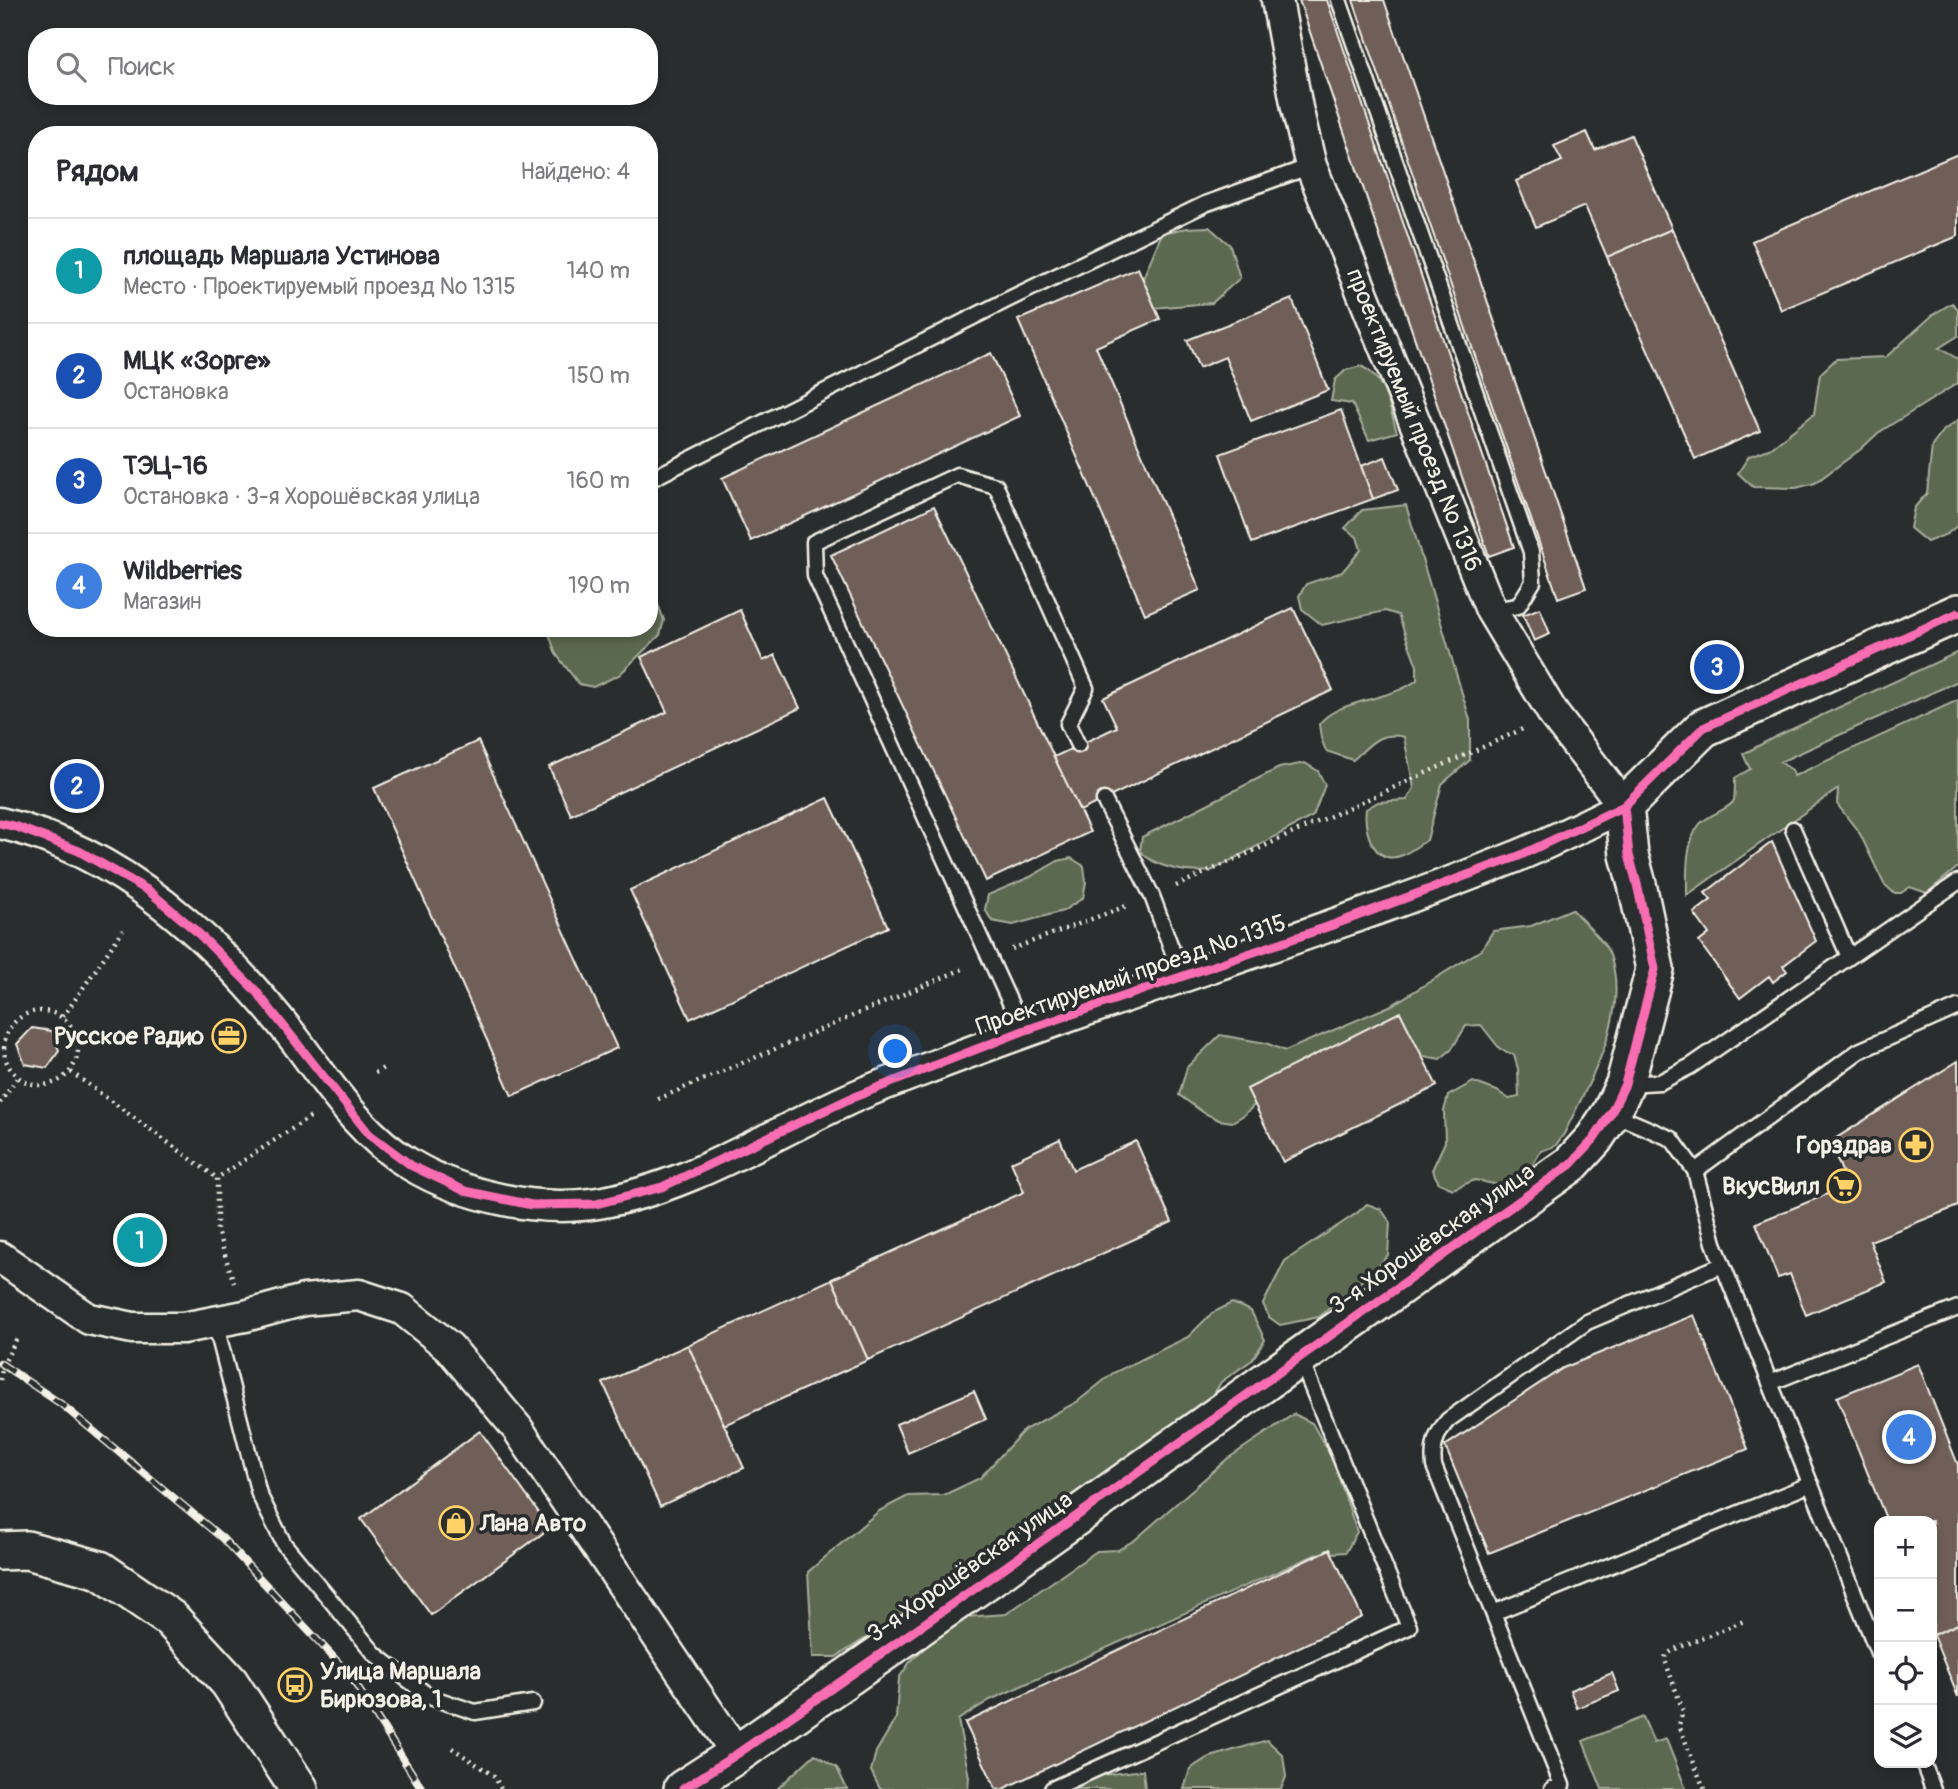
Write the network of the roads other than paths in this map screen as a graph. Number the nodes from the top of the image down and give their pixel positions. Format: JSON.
{"nodes":[{"id":1,"x":1277,"y":0,"type":"edge"},
{"id":2,"x":1339,"y":0,"type":"edge"},
{"id":3,"x":1311,"y":166,"type":"junction"},
{"id":4,"x":658,"y":476,"type":"edge"},
{"id":5,"x":1491,"y":610,"type":"junction"},
{"id":6,"x":1958,"y":613,"type":"edge"},
{"id":7,"x":1078,"y":745,"type":"dead end"},
{"id":8,"x":1104,"y":800,"type":"dead end"},
{"id":9,"x":1624,"y":806,"type":"junction"},
{"id":10,"x":0,"y":823,"type":"edge"},
{"id":11,"x":1793,"y":829,"type":"dead end"},
{"id":12,"x":1958,"y":882,"type":"edge"},
{"id":13,"x":1849,"y":957,"type":"junction"},
{"id":14,"x":1182,"y":977,"type":"junction"},
{"id":15,"x":1958,"y":1007,"type":"edge"},
{"id":16,"x":1023,"y":1031,"type":"junction"},
{"id":17,"x":1618,"y":1099,"type":"junction"},
{"id":18,"x":1695,"y":1171,"type":"junction"},
{"id":19,"x":0,"y":1256,"type":"edge"},
{"id":20,"x":1722,"y":1265,"type":"junction"},
{"id":21,"x":1958,"y":1308,"type":"edge"},
{"id":22,"x":215,"y":1322,"type":"junction"},
{"id":23,"x":1300,"y":1357,"type":"junction"},
{"id":24,"x":1770,"y":1383,"type":"junction"},
{"id":25,"x":1811,"y":1484,"type":"junction"},
{"id":26,"x":0,"y":1551,"type":"edge"},
{"id":27,"x":1493,"y":1613,"type":"junction"},
{"id":28,"x":1874,"y":1642,"type":"edge"},
{"id":29,"x":533,"y":1703,"type":"dead end"},
{"id":30,"x":1925,"y":1768,"type":"edge"},
{"id":31,"x":712,"y":1774,"type":"edge"},
{"id":32,"x":1559,"y":1788,"type":"edge"},
{"id":33,"x":299,"y":1789,"type":"edge"},
{"id":34,"x":1052,"y":1789,"type":"edge"},
{"id":35,"x":1933,"y":1789,"type":"edge"}],
"edges":[{"from":1,"to":3,"type":"street","name":"проектируемый проезд № 1316"},
{"from":2,"to":5,"type":"lane"},
{"from":3,"to":4,"type":"lane"},
{"from":3,"to":5,"type":"street","name":"проектируемый проезд № 1316"},
{"from":5,"to":9,"type":"street","name":"проектируемый проезд № 1316"},
{"from":6,"to":9,"type":"street"},
{"from":7,"to":16,"type":"lane"},
{"from":8,"to":14,"type":"lane"},
{"from":9,"to":14,"type":"street","name":"Проектируемый проезд № 1315"},
{"from":9,"to":17,"type":"street","name":"3-я Хорошёвская улица"},
{"from":10,"to":16,"type":"street","name":"Проектируемый проезд № 1315"},
{"from":11,"to":13,"type":"lane"},
{"from":12,"to":13,"type":"lane"},
{"from":13,"to":17,"type":"lane"},
{"from":14,"to":16,"type":"street","name":"Проектируемый проезд № 1315"},
{"from":15,"to":18,"type":"lane"},
{"from":17,"to":18,"type":"lane"},
{"from":17,"to":23,"type":"street","name":"3-я Хорошёвская улица"},
{"from":18,"to":20,"type":"lane"},
{"from":19,"to":22,"type":"street"},
{"from":20,"to":24,"type":"lane"},
{"from":20,"to":27,"type":"lane"},
{"from":21,"to":24,"type":"lane"},
{"from":22,"to":29,"type":"lane"},
{"from":22,"to":31,"type":"street"},
{"from":23,"to":31,"type":"street","name":"3-я Хорошёвская улица"},
{"from":23,"to":34,"type":"lane"},
{"from":24,"to":25,"type":"lane"},
{"from":25,"to":27,"type":"lane"},
{"from":25,"to":28,"type":"lane"},
{"from":26,"to":33,"type":"street"},
{"from":27,"to":32,"type":"lane"},
{"from":30,"to":35,"type":"lane"}]}
